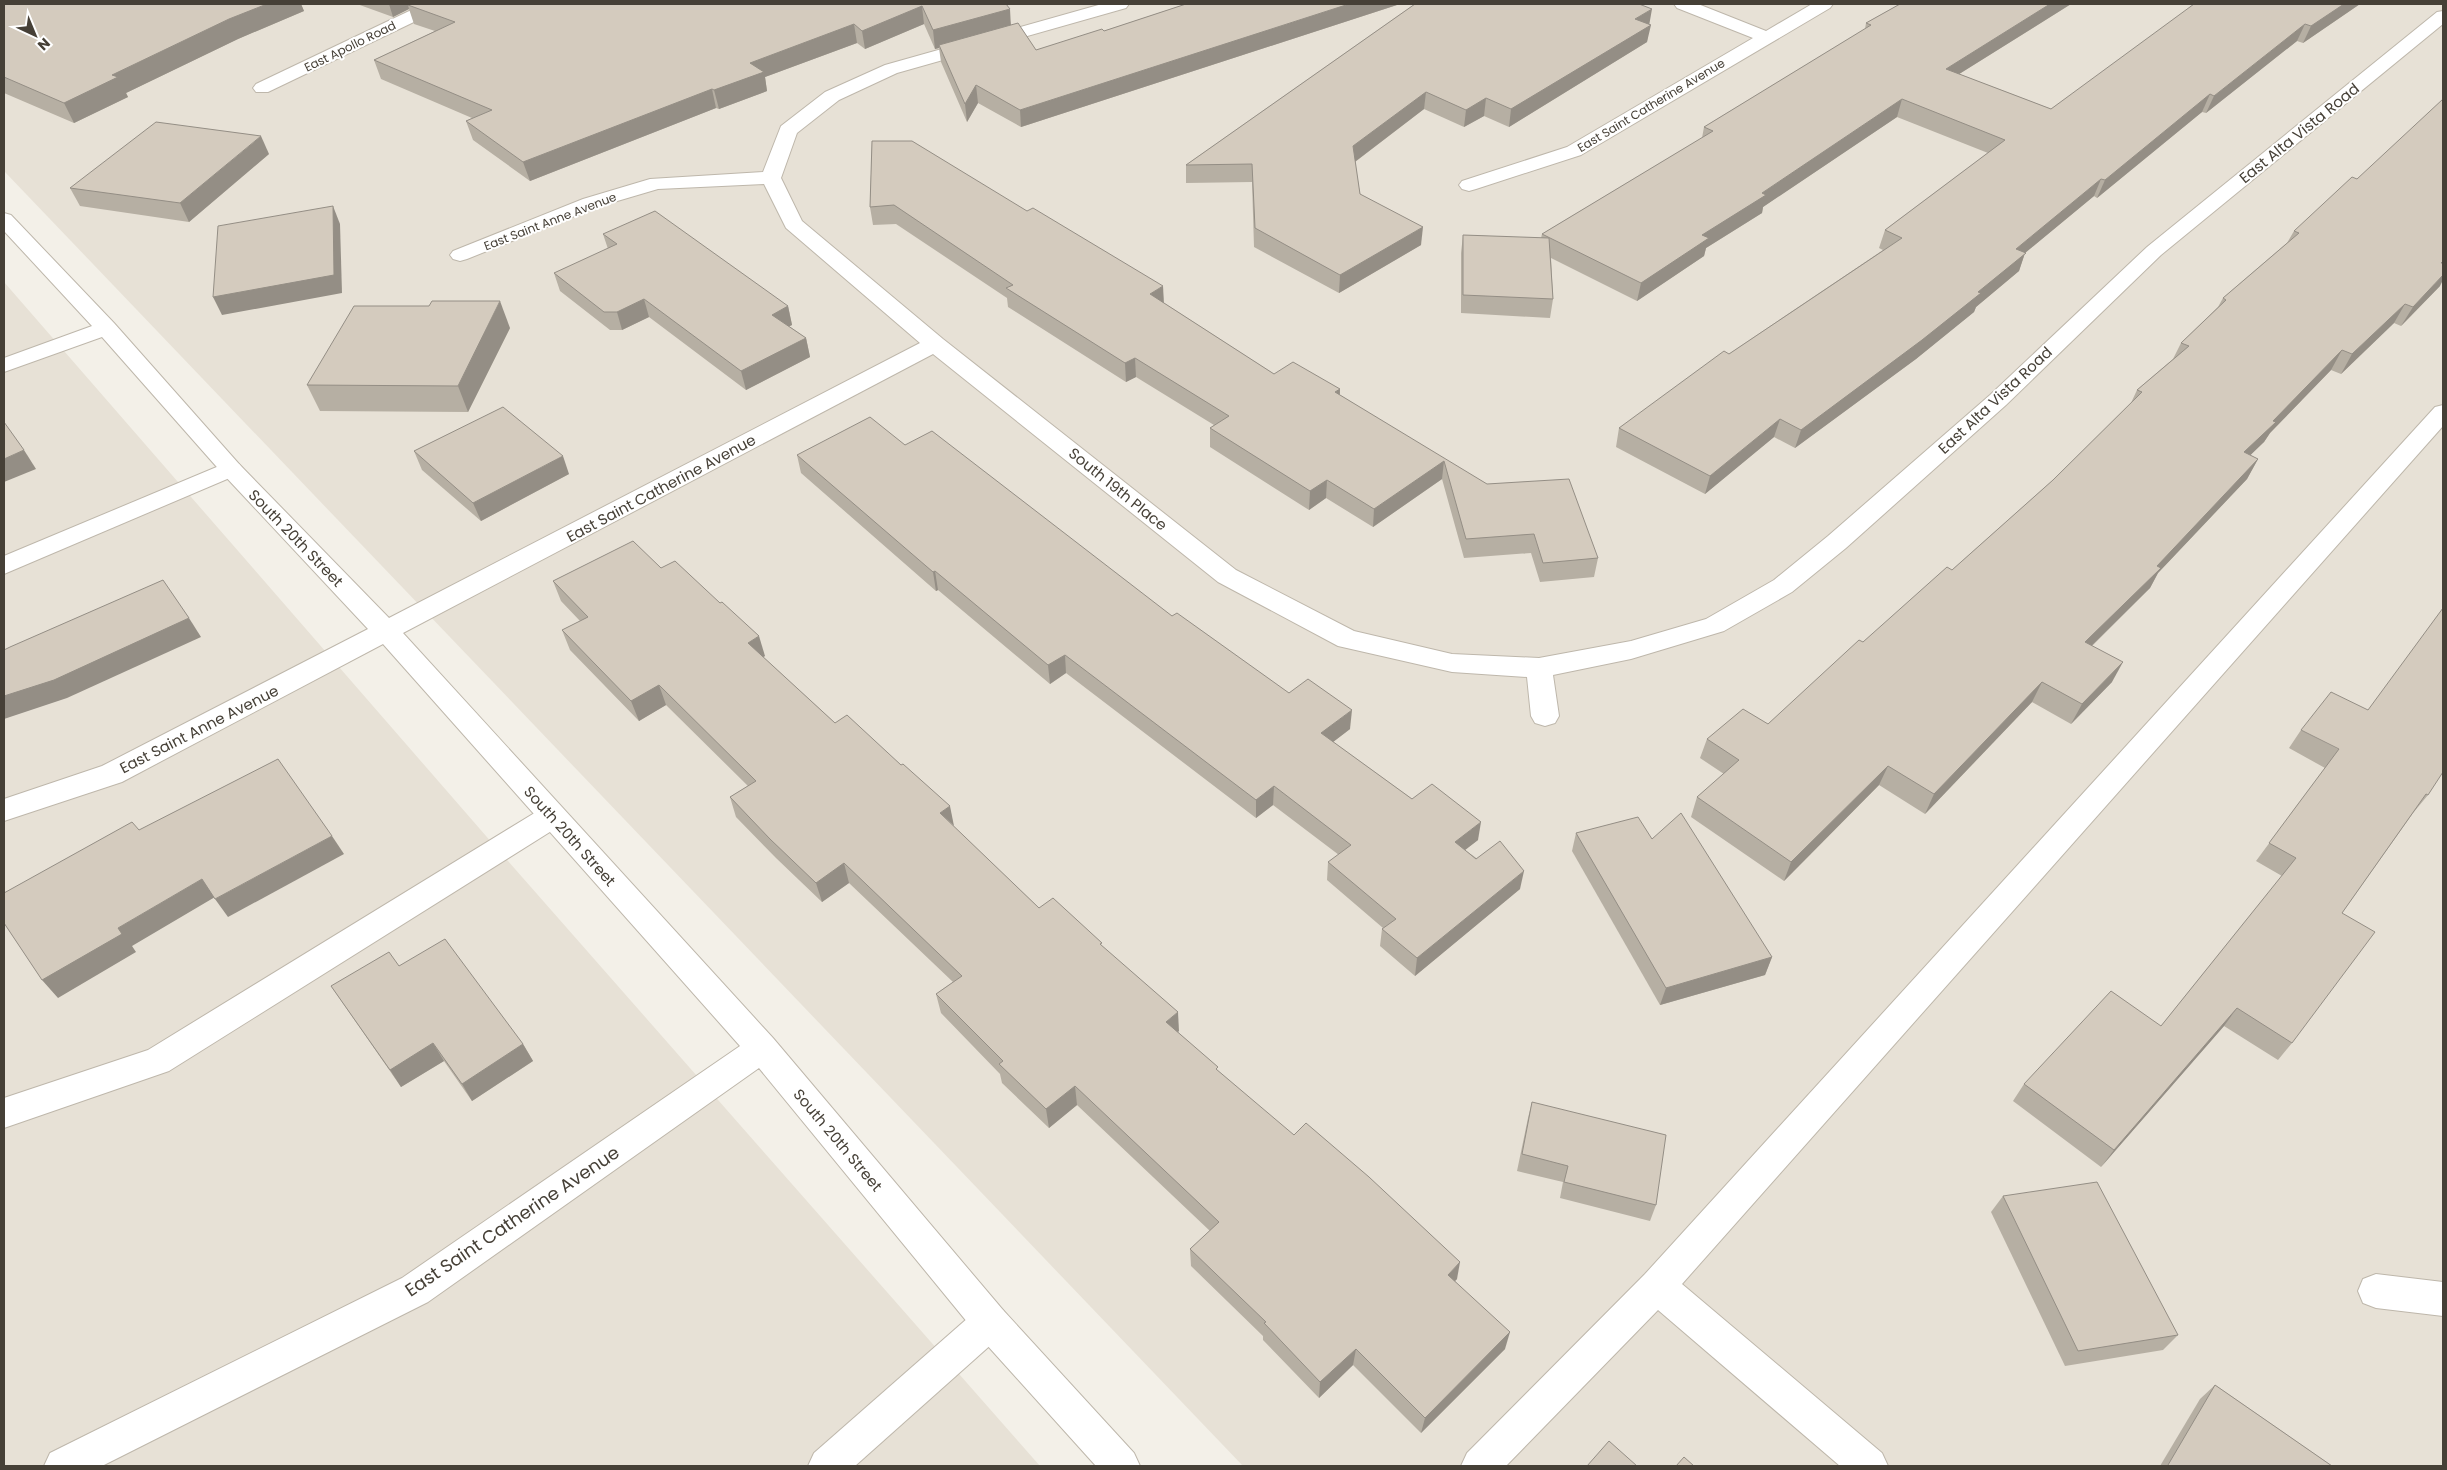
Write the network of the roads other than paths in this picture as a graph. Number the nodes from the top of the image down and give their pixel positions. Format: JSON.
{"nodes":[{"id":1,"x":437,"y":4,"type":"edge"},
{"id":2,"x":1120,"y":4,"type":"edge"},
{"id":3,"x":1683,"y":4,"type":"edge"},
{"id":4,"x":1824,"y":4,"type":"edge"},
{"id":5,"x":2443,"y":16,"type":"edge"},
{"id":6,"x":1766,"y":37,"type":"junction"},
{"id":7,"x":262,"y":88,"type":"dead end"},
{"id":8,"x":771,"y":178,"type":"junction"},
{"id":9,"x":1469,"y":185,"type":"dead end"},
{"id":10,"x":4,"y":220,"type":"edge"},
{"id":11,"x":460,"y":255,"type":"dead end"},
{"id":12,"x":106,"y":328,"type":"junction"},
{"id":13,"x":936,"y":344,"type":"junction"},
{"id":14,"x":4,"y":366,"type":"edge"},
{"id":15,"x":2443,"y":412,"type":"edge"},
{"id":16,"x":231,"y":469,"type":"junction"},
{"id":17,"x":4,"y":566,"type":"edge"},
{"id":18,"x":387,"y":632,"type":"junction"},
{"id":19,"x":1539,"y":668,"type":"junction"},
{"id":20,"x":1545,"y":716,"type":"dead end"},
{"id":21,"x":4,"y":810,"type":"edge"},
{"id":22,"x":551,"y":816,"type":"junction"},
{"id":23,"x":762,"y":1048,"type":"junction"},
{"id":24,"x":4,"y":1113,"type":"edge"},
{"id":25,"x":1657,"y":1286,"type":"junction"},
{"id":26,"x":2376,"y":1290,"type":"dead end"},
{"id":27,"x":2443,"y":1299,"type":"edge"},
{"id":28,"x":990,"y":1322,"type":"junction"},
{"id":29,"x":62,"y":1466,"type":"edge"},
{"id":30,"x":827,"y":1466,"type":"edge"},
{"id":31,"x":1121,"y":1466,"type":"edge"},
{"id":32,"x":1480,"y":1466,"type":"edge"},
{"id":33,"x":1869,"y":1466,"type":"edge"}],
"edges":[{"from":1,"to":7,"type":"street","name":"East Apollo Road"},
{"from":2,"to":8,"type":"street"},
{"from":3,"to":6,"type":"street"},
{"from":4,"to":6,"type":"street","name":"East Saint Catherine Avenue"},
{"from":5,"to":19,"type":"street","name":"East Alta Vista Road"},
{"from":6,"to":9,"type":"street","name":"East Saint Catherine Avenue"},
{"from":8,"to":11,"type":"street","name":"East Saint Anne Avenue"},
{"from":8,"to":13,"type":"street","name":"South 19th Place"},
{"from":10,"to":12,"type":"street","name":"South 20th Street"},
{"from":12,"to":14,"type":"street"},
{"from":12,"to":16,"type":"street","name":"South 20th Street"},
{"from":13,"to":18,"type":"street","name":"East Saint Catherine Avenue"},
{"from":13,"to":19,"type":"street","name":"South 19th Place"},
{"from":15,"to":25,"type":"street"},
{"from":16,"to":17,"type":"street"},
{"from":16,"to":18,"type":"street","name":"South 20th Street"},
{"from":18,"to":21,"type":"street","name":"East Saint Anne Avenue"},
{"from":18,"to":22,"type":"street","name":"South 20th Street"},
{"from":19,"to":20,"type":"street"},
{"from":22,"to":23,"type":"street","name":"South 20th Street"},
{"from":22,"to":24,"type":"street"},
{"from":23,"to":28,"type":"street","name":"South 20th Street"},
{"from":23,"to":29,"type":"street","name":"East Saint Catherine Avenue"},
{"from":25,"to":32,"type":"street"},
{"from":25,"to":33,"type":"street"},
{"from":26,"to":27,"type":"street"},
{"from":28,"to":30,"type":"street"},
{"from":28,"to":31,"type":"street","name":"South 20th Street"}]}
